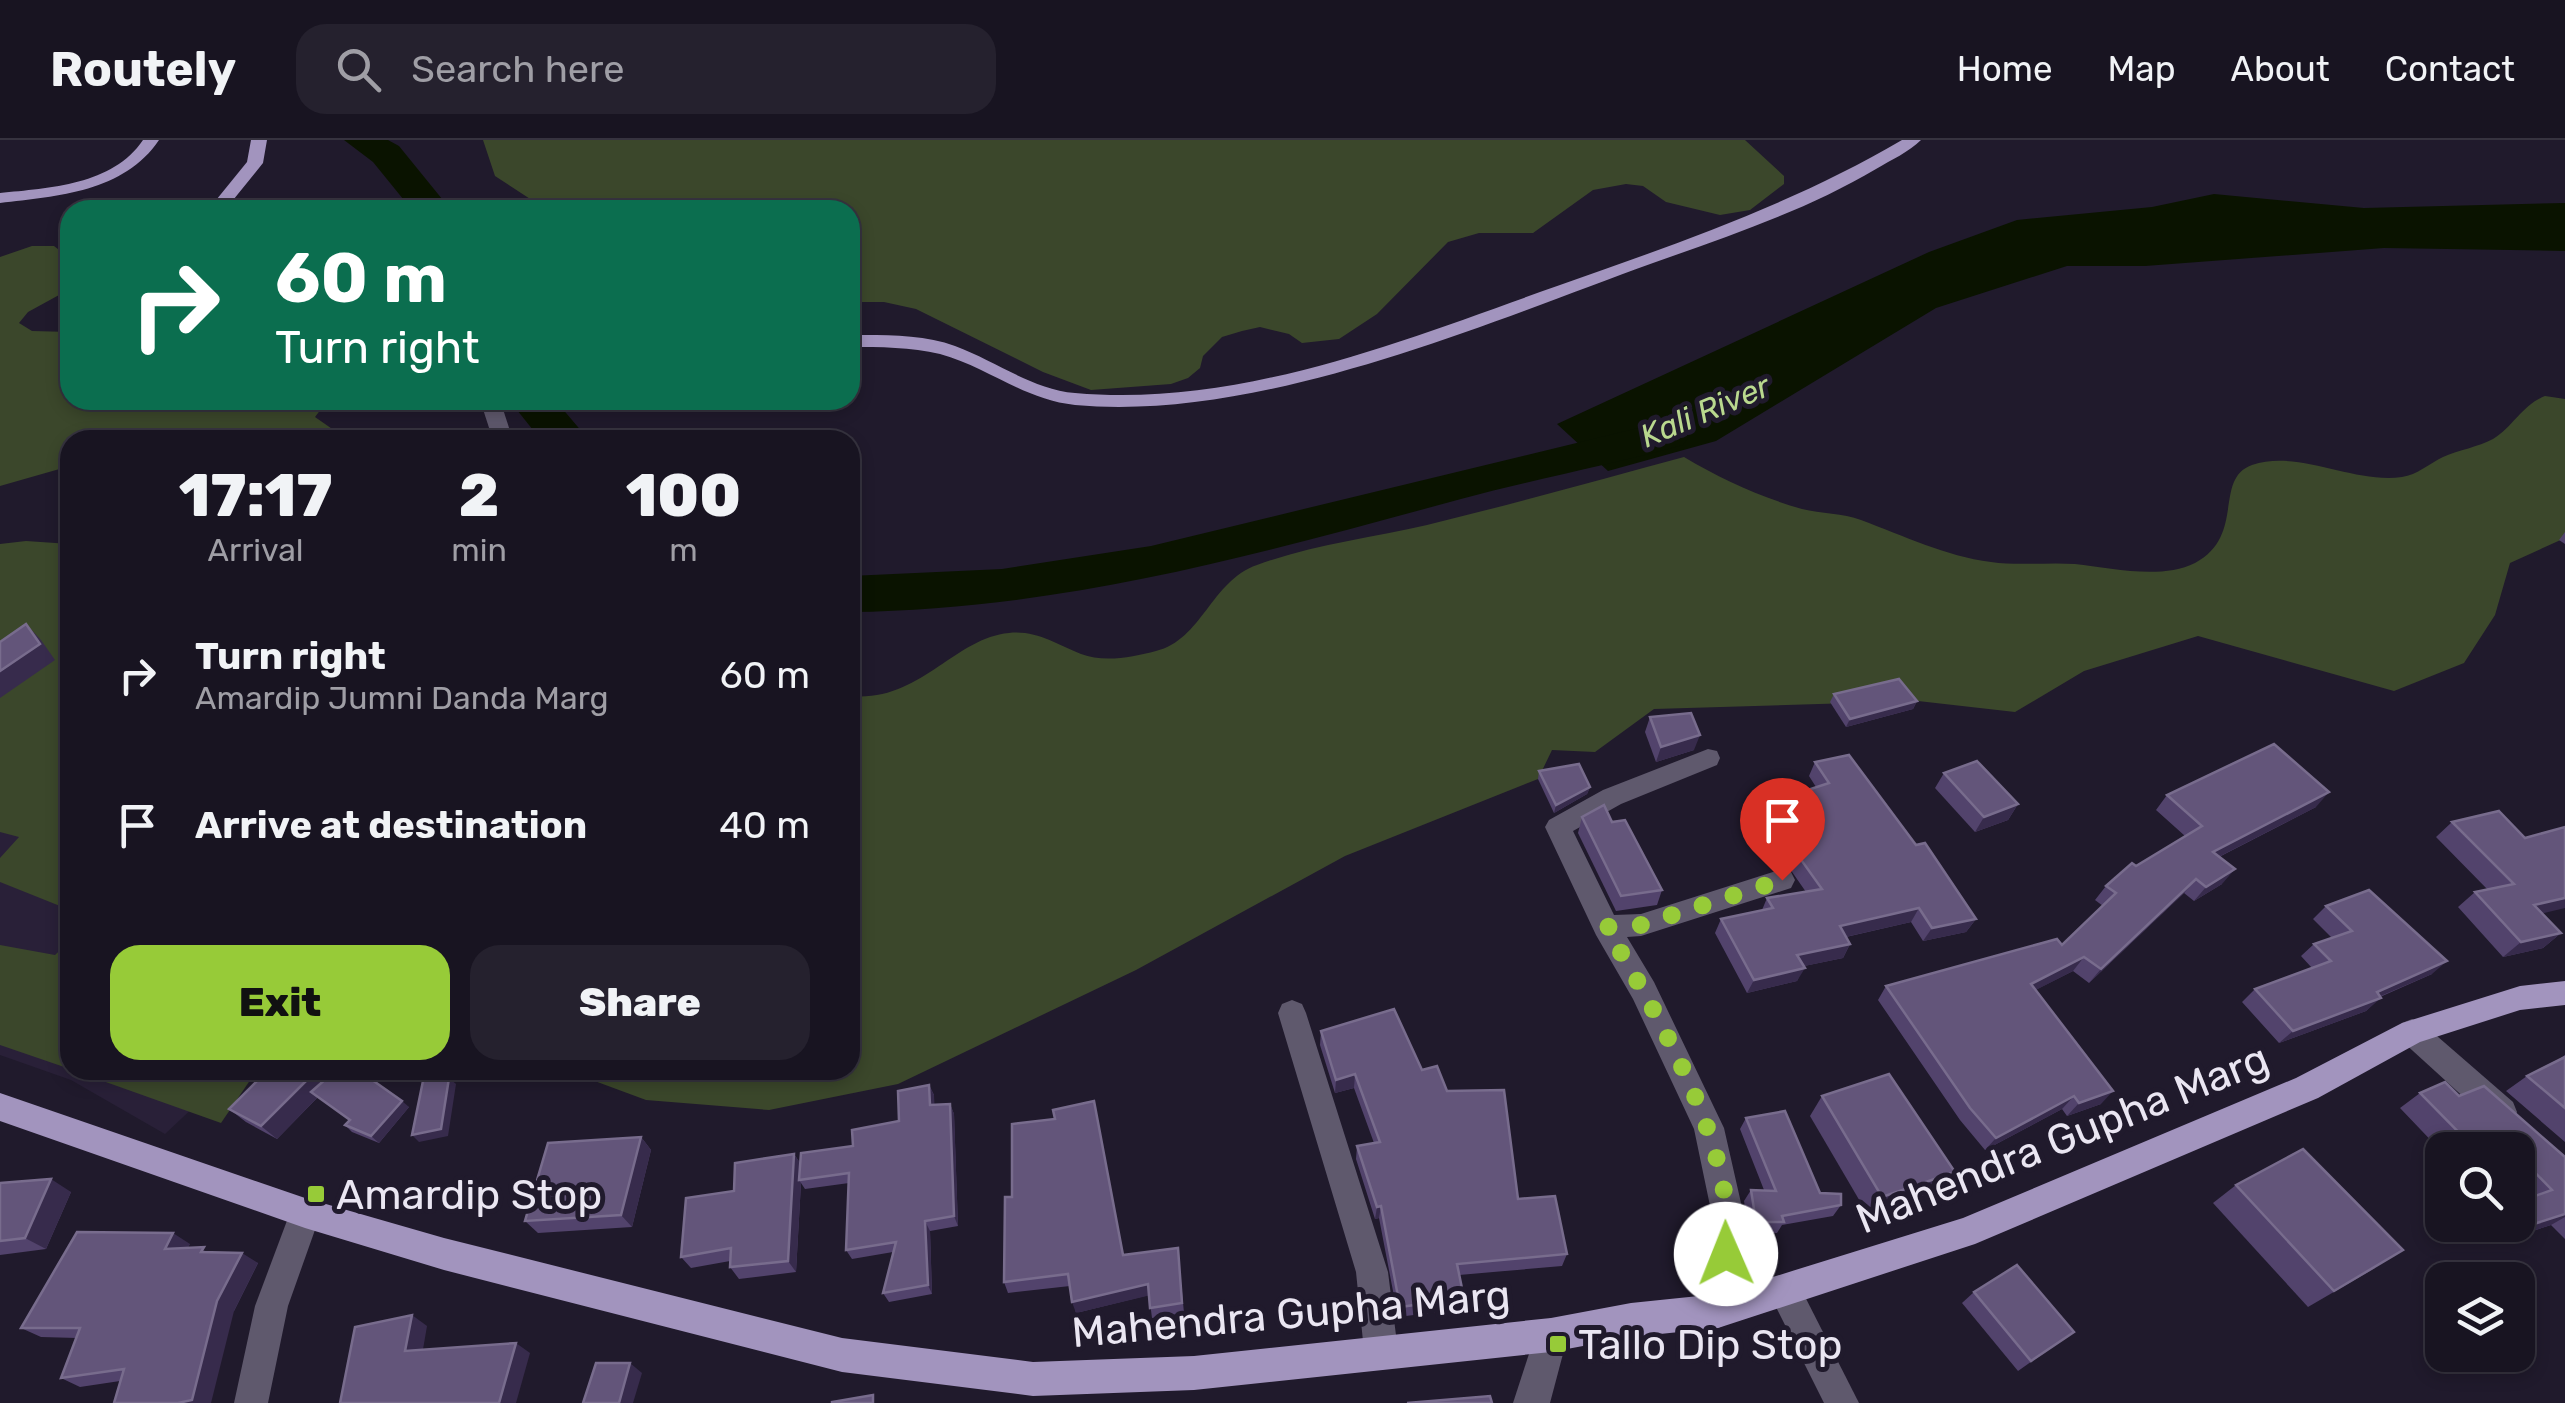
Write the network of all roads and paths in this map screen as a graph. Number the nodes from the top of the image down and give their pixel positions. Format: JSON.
{"nodes":[{"id":1,"x":151,"y":140,"type":"edge"},
{"id":2,"x":259,"y":140,"type":"edge"},
{"id":3,"x":1913,"y":140,"type":"edge"},
{"id":4,"x":0,"y":198,"type":"edge"},
{"id":5,"x":224,"y":200,"type":"edge"},
{"id":6,"x":860,"y":341,"type":"edge"},
{"id":7,"x":1708,"y":758,"type":"dead end"},
{"id":8,"x":1782,"y":880,"type":"dead end"},
{"id":9,"x":1606,"y":927,"type":"junction"},
{"id":10,"x":2565,"y":992,"type":"edge"},
{"id":11,"x":1292,"y":1013,"type":"dead end"},
{"id":12,"x":2412,"y":1032,"type":"junction"},
{"id":13,"x":0,"y":1107,"type":"edge"},
{"id":14,"x":2523,"y":1130,"type":"edge"},
{"id":15,"x":305,"y":1213,"type":"junction"},
{"id":16,"x":1784,"y":1291,"type":"junction"},
{"id":17,"x":1718,"y":1311,"type":"junction"},
{"id":18,"x":1551,"y":1336,"type":"junction"},
{"id":19,"x":1381,"y":1351,"type":"junction"},
{"id":20,"x":251,"y":1403,"type":"edge"},
{"id":21,"x":1530,"y":1403,"type":"edge"},
{"id":22,"x":1842,"y":1403,"type":"edge"}],
"edges":[{"from":1,"to":4,"type":"main road"},
{"from":2,"to":5,"type":"main road"},
{"from":3,"to":6,"type":"main road"},
{"from":7,"to":9,"type":"street"},
{"from":8,"to":9,"type":"street"},
{"from":9,"to":17,"type":"street"},
{"from":10,"to":12,"type":"main road","name":"Mahendra Gupha Marg"},
{"from":11,"to":19,"type":"street"},
{"from":12,"to":14,"type":"street"},
{"from":12,"to":16,"type":"main road","name":"Mahendra Gupha Marg"},
{"from":13,"to":15,"type":"main road","name":"Mahendra Gupha Marg"},
{"from":15,"to":19,"type":"main road","name":"Mahendra Gupha Marg"},
{"from":15,"to":20,"type":"street"},
{"from":16,"to":17,"type":"main road","name":"Mahendra Gupha Marg"},
{"from":16,"to":22,"type":"street"},
{"from":17,"to":18,"type":"main road","name":"Mahendra Gupha Marg"},
{"from":18,"to":19,"type":"main road","name":"Mahendra Gupha Marg"},
{"from":18,"to":21,"type":"street"}]}
